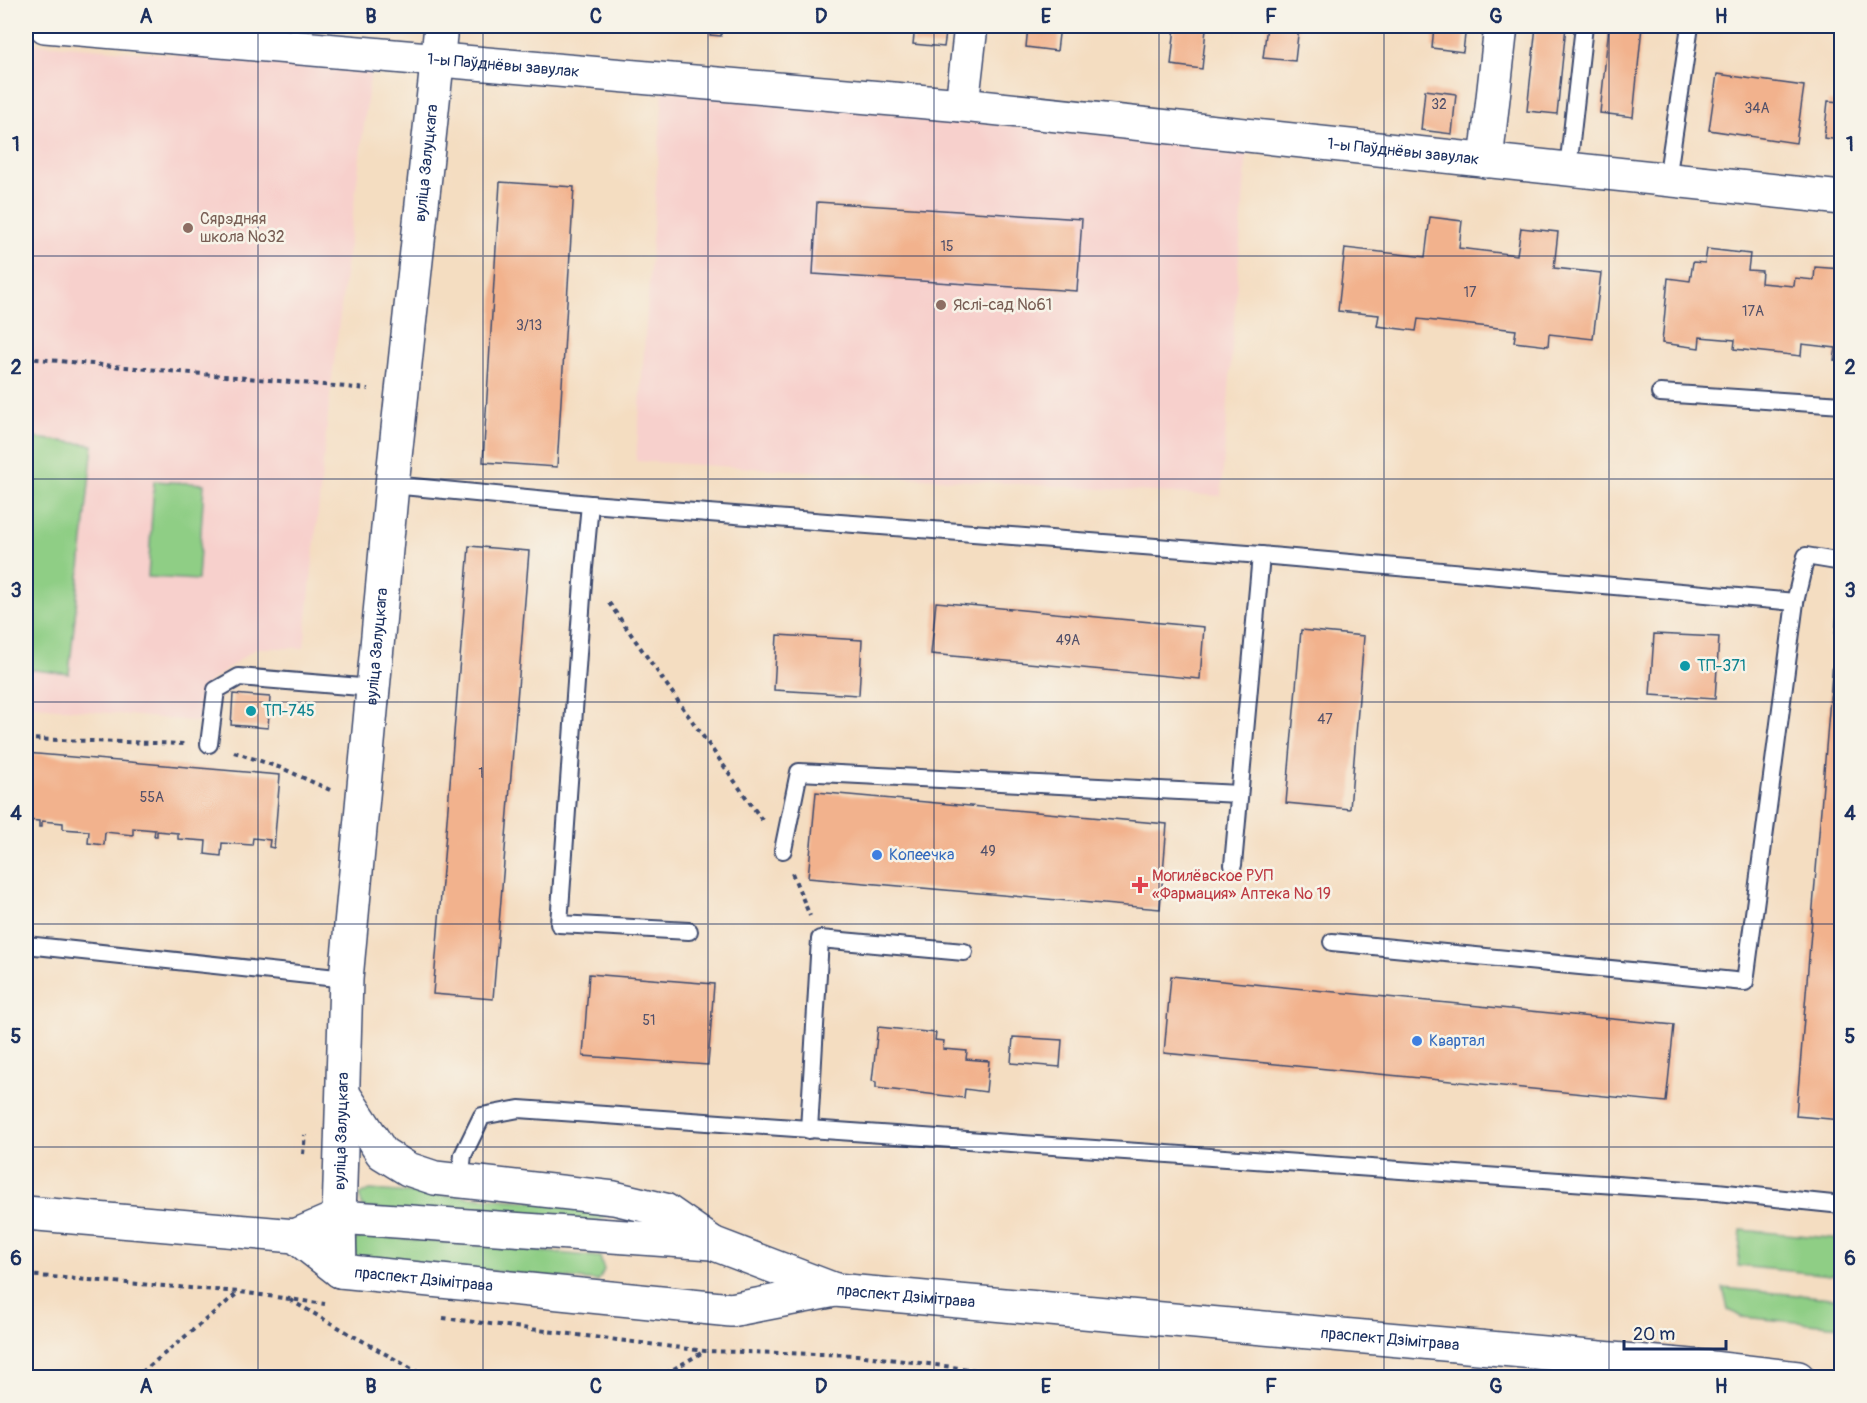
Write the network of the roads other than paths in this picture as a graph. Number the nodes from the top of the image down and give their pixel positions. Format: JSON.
{"nodes":[{"id":1,"x":45,"y":26,"type":"edge"},
{"id":2,"x":441,"y":26,"type":"edge"},
{"id":3,"x":971,"y":26,"type":"edge"},
{"id":4,"x":1501,"y":26,"type":"edge"},
{"id":5,"x":1584,"y":26,"type":"edge"},
{"id":6,"x":1690,"y":26,"type":"edge"},
{"id":7,"x":438,"y":59,"type":"junction"},
{"id":8,"x":962,"y":105,"type":"junction"},
{"id":9,"x":1486,"y":161,"type":"junction"},
{"id":10,"x":1568,"y":169,"type":"junction"},
{"id":11,"x":1667,"y":180,"type":"junction"},
{"id":12,"x":1842,"y":198,"type":"edge"},
{"id":13,"x":1660,"y":393,"type":"dead end"},
{"id":14,"x":1842,"y":405,"type":"edge"},
{"id":15,"x":392,"y":485,"type":"junction"},
{"id":16,"x":590,"y":504,"type":"junction"},
{"id":17,"x":1261,"y":555,"type":"junction"},
{"id":18,"x":1842,"y":562,"type":"edge"},
{"id":19,"x":1795,"y":602,"type":"junction"},
{"id":20,"x":373,"y":688,"type":"junction"},
{"id":21,"x":208,"y":744,"type":"dead end"},
{"id":22,"x":1239,"y":795,"type":"junction"},
{"id":23,"x":783,"y":850,"type":"road end"},
{"id":24,"x":1233,"y":865,"type":"dead end"},
{"id":25,"x":689,"y":931,"type":"dead end"},
{"id":26,"x":1332,"y":942,"type":"dead end"},
{"id":27,"x":26,"y":945,"type":"edge"},
{"id":28,"x":964,"y":952,"type":"dead end"},
{"id":29,"x":346,"y":979,"type":"junction"},
{"id":30,"x":344,"y":1095,"type":"junction"},
{"id":31,"x":808,"y":1130,"type":"junction"},
{"id":32,"x":460,"y":1181,"type":"junction"},
{"id":33,"x":1842,"y":1205,"type":"edge"},
{"id":34,"x":26,"y":1213,"type":"edge"},
{"id":35,"x":339,"y":1216,"type":"junction"},
{"id":36,"x":295,"y":1236,"type":"junction"},
{"id":37,"x":712,"y":1242,"type":"junction"},
{"id":38,"x":340,"y":1271,"type":"junction"},
{"id":39,"x":835,"y":1290,"type":"junction"},
{"id":40,"x":1798,"y":1377,"type":"edge"}],
"edges":[{"from":1,"to":7,"type":"street","name":"1-ы Паўднёвы завулак"},
{"from":2,"to":7,"type":"street","name":"вуліца Залуцкага"},
{"from":3,"to":8,"type":"street"},
{"from":4,"to":9,"type":"street"},
{"from":5,"to":10,"type":"lane"},
{"from":6,"to":11,"type":"lane"},
{"from":7,"to":8,"type":"street","name":"1-ы Паўднёвы завулак"},
{"from":7,"to":15,"type":"street","name":"вуліца Залуцкага"},
{"from":8,"to":9,"type":"street","name":"1-ы Паўднёвы завулак"},
{"from":9,"to":10,"type":"street","name":"1-ы Паўднёвы завулак"},
{"from":10,"to":11,"type":"street","name":"1-ы Паўднёвы завулак"},
{"from":11,"to":12,"type":"street","name":"1-ы Паўднёвы завулак"},
{"from":13,"to":14,"type":"lane"},
{"from":15,"to":16,"type":"lane"},
{"from":15,"to":20,"type":"street","name":"вуліца Залуцкага"},
{"from":16,"to":17,"type":"lane"},
{"from":16,"to":25,"type":"lane"},
{"from":17,"to":19,"type":"lane"},
{"from":17,"to":22,"type":"lane"},
{"from":18,"to":19,"type":"lane"},
{"from":19,"to":26,"type":"lane"},
{"from":20,"to":21,"type":"lane"},
{"from":20,"to":29,"type":"street","name":"вуліца Залуцкага"},
{"from":22,"to":23,"type":"lane"},
{"from":22,"to":24,"type":"lane"},
{"from":27,"to":29,"type":"lane"},
{"from":28,"to":31,"type":"lane"},
{"from":29,"to":30,"type":"street","name":"вуліца Залуцкага"},
{"from":30,"to":32,"type":"street"},
{"from":30,"to":35,"type":"street","name":"вуліца Залуцкага"},
{"from":31,"to":32,"type":"lane"},
{"from":31,"to":33,"type":"lane"},
{"from":32,"to":37,"type":"street"},
{"from":34,"to":36,"type":"street"},
{"from":35,"to":36,"type":"street"},
{"from":35,"to":37,"type":"street"},
{"from":35,"to":38,"type":"street","name":"вуліца Залуцкага"},
{"from":36,"to":38,"type":"street","name":"праспект Дзімітрава"},
{"from":37,"to":39,"type":"street"},
{"from":38,"to":39,"type":"street","name":"праспект Дзімітрава"},
{"from":39,"to":40,"type":"street","name":"праспект Дзімітрава"}]}
